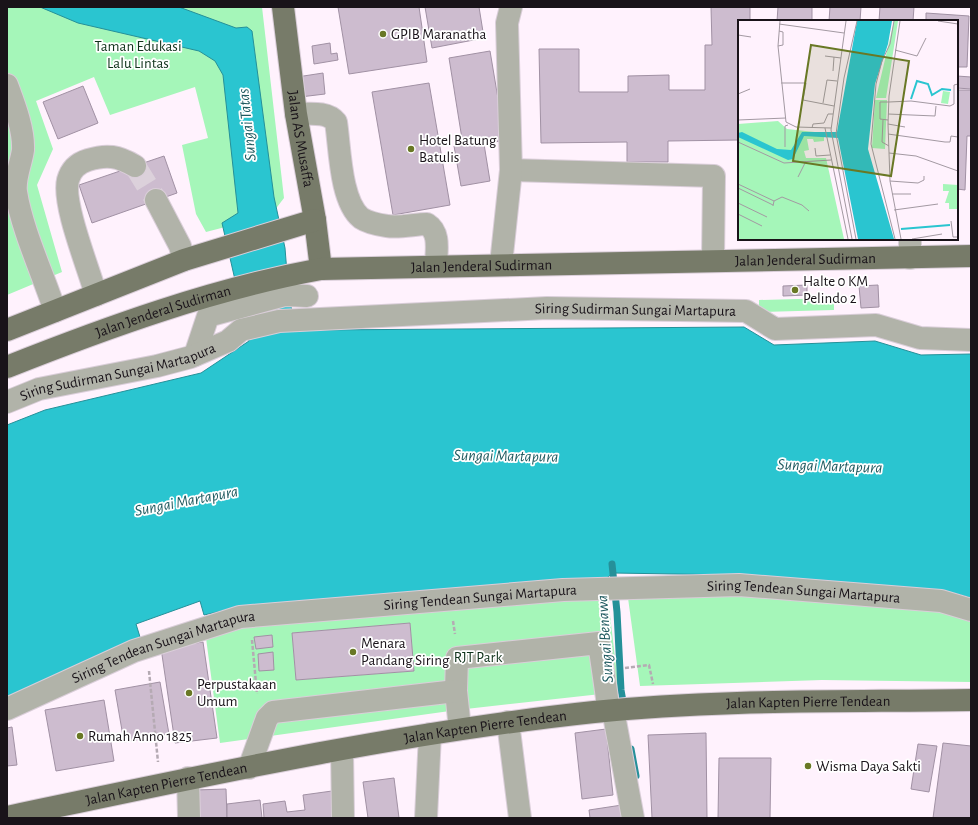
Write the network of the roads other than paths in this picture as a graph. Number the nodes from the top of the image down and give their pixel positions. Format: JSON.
{"nodes":[{"id":1,"x":283,"y":7,"type":"edge"},
{"id":2,"x":511,"y":7,"type":"edge"},
{"id":3,"x":9,"y":97,"type":"edge"},
{"id":4,"x":296,"y":114,"type":"junction"},
{"id":5,"x":135,"y":166,"type":"tunnel mouth"},
{"id":6,"x":512,"y":170,"type":"junction"},
{"id":7,"x":156,"y":200,"type":"tunnel mouth"},
{"id":8,"x":315,"y":220,"type":"junction"},
{"id":9,"x":910,"y":248,"type":"edge"},
{"id":10,"x":971,"y":256,"type":"edge"},
{"id":11,"x":184,"y":260,"type":"junction"},
{"id":12,"x":713,"y":261,"type":"junction"},
{"id":13,"x":500,"y":264,"type":"junction"},
{"id":14,"x":436,"y":266,"type":"junction"},
{"id":15,"x":310,"y":271,"type":"junction"},
{"id":16,"x":96,"y":295,"type":"junction"},
{"id":17,"x":307,"y":296,"type":"dead end"},
{"id":18,"x":228,"y":301,"type":"junction"},
{"id":19,"x":55,"y":312,"type":"junction"},
{"id":20,"x":7,"y":330,"type":"edge"},
{"id":21,"x":971,"y":340,"type":"edge"},
{"id":22,"x":195,"y":355,"type":"junction"},
{"id":23,"x":7,"y":367,"type":"edge"},
{"id":24,"x":7,"y":402,"type":"edge"},
{"id":25,"x":971,"y":610,"type":"edge"},
{"id":26,"x":456,"y":691,"type":"junction"},
{"id":27,"x":971,"y":700,"type":"edge"},
{"id":28,"x":7,"y":709,"type":"edge"},
{"id":29,"x":626,"y":709,"type":"junction"},
{"id":30,"x":508,"y":722,"type":"junction"},
{"id":31,"x":460,"y":729,"type":"junction"},
{"id":32,"x":430,"y":734,"type":"junction"},
{"id":33,"x":342,"y":750,"type":"junction"},
{"id":34,"x":249,"y":768,"type":"junction"},
{"id":35,"x":188,"y":778,"type":"junction"},
{"id":36,"x":7,"y":817,"type":"edge"},
{"id":37,"x":189,"y":818,"type":"edge"},
{"id":38,"x":343,"y":818,"type":"edge"},
{"id":39,"x":426,"y":818,"type":"edge"},
{"id":40,"x":520,"y":818,"type":"edge"},
{"id":41,"x":633,"y":818,"type":"edge"}],
"edges":[{"from":1,"to":4,"type":"main road","name":"Jalan AS Musaffa"},
{"from":2,"to":6,"type":"street"},
{"from":3,"to":19,"type":"street"},
{"from":4,"to":8,"type":"main road","name":"Jalan AS Musaffa"},
{"from":4,"to":14,"type":"street"},
{"from":5,"to":16,"type":"street"},
{"from":6,"to":12,"type":"street"},
{"from":6,"to":13,"type":"street"},
{"from":7,"to":11,"type":"street"},
{"from":8,"to":11,"type":"main road"},
{"from":8,"to":15,"type":"main road","name":"Jalan AS Musaffa"},
{"from":9,"to":10,"type":"main road","name":"Jalan Jenderal Sudirman"},
{"from":9,"to":12,"type":"main road","name":"Jalan Jenderal Sudirman"},
{"from":11,"to":16,"type":"main road"},
{"from":12,"to":13,"type":"main road","name":"Jalan Jenderal Sudirman"},
{"from":13,"to":14,"type":"main road","name":"Jalan Jenderal Sudirman"},
{"from":14,"to":15,"type":"main road","name":"Jalan Jenderal Sudirman"},
{"from":15,"to":18,"type":"main road","name":"Jalan Jenderal Sudirman"},
{"from":16,"to":19,"type":"main road"},
{"from":17,"to":18,"type":"street"},
{"from":18,"to":22,"type":"street"},
{"from":18,"to":23,"type":"main road","name":"Jalan Jenderal Sudirman"},
{"from":19,"to":20,"type":"main road"},
{"from":21,"to":22,"type":"street","name":"Siring Sudirman Sungai Martapura"},
{"from":22,"to":24,"type":"street","name":"Siring Sudirman Sungai Martapura"},
{"from":25,"to":28,"type":"street","name":"Siring Tendean Sungai Martapura"},
{"from":26,"to":29,"type":"street"},
{"from":26,"to":31,"type":"street"},
{"from":26,"to":34,"type":"street"},
{"from":27,"to":29,"type":"main road","name":"Jalan Kapten Pierre Tendean"},
{"from":29,"to":30,"type":"main road","name":"Jalan Kapten Pierre Tendean"},
{"from":29,"to":41,"type":"street"},
{"from":30,"to":31,"type":"main road","name":"Jalan Kapten Pierre Tendean"},
{"from":30,"to":40,"type":"street"},
{"from":31,"to":32,"type":"main road","name":"Jalan Kapten Pierre Tendean"},
{"from":32,"to":33,"type":"main road","name":"Jalan Kapten Pierre Tendean"},
{"from":32,"to":39,"type":"street"},
{"from":33,"to":34,"type":"main road","name":"Jalan Kapten Pierre Tendean"},
{"from":33,"to":38,"type":"street"},
{"from":34,"to":35,"type":"main road","name":"Jalan Kapten Pierre Tendean"},
{"from":35,"to":36,"type":"main road","name":"Jalan Kapten Pierre Tendean"},
{"from":35,"to":37,"type":"street"}]}
